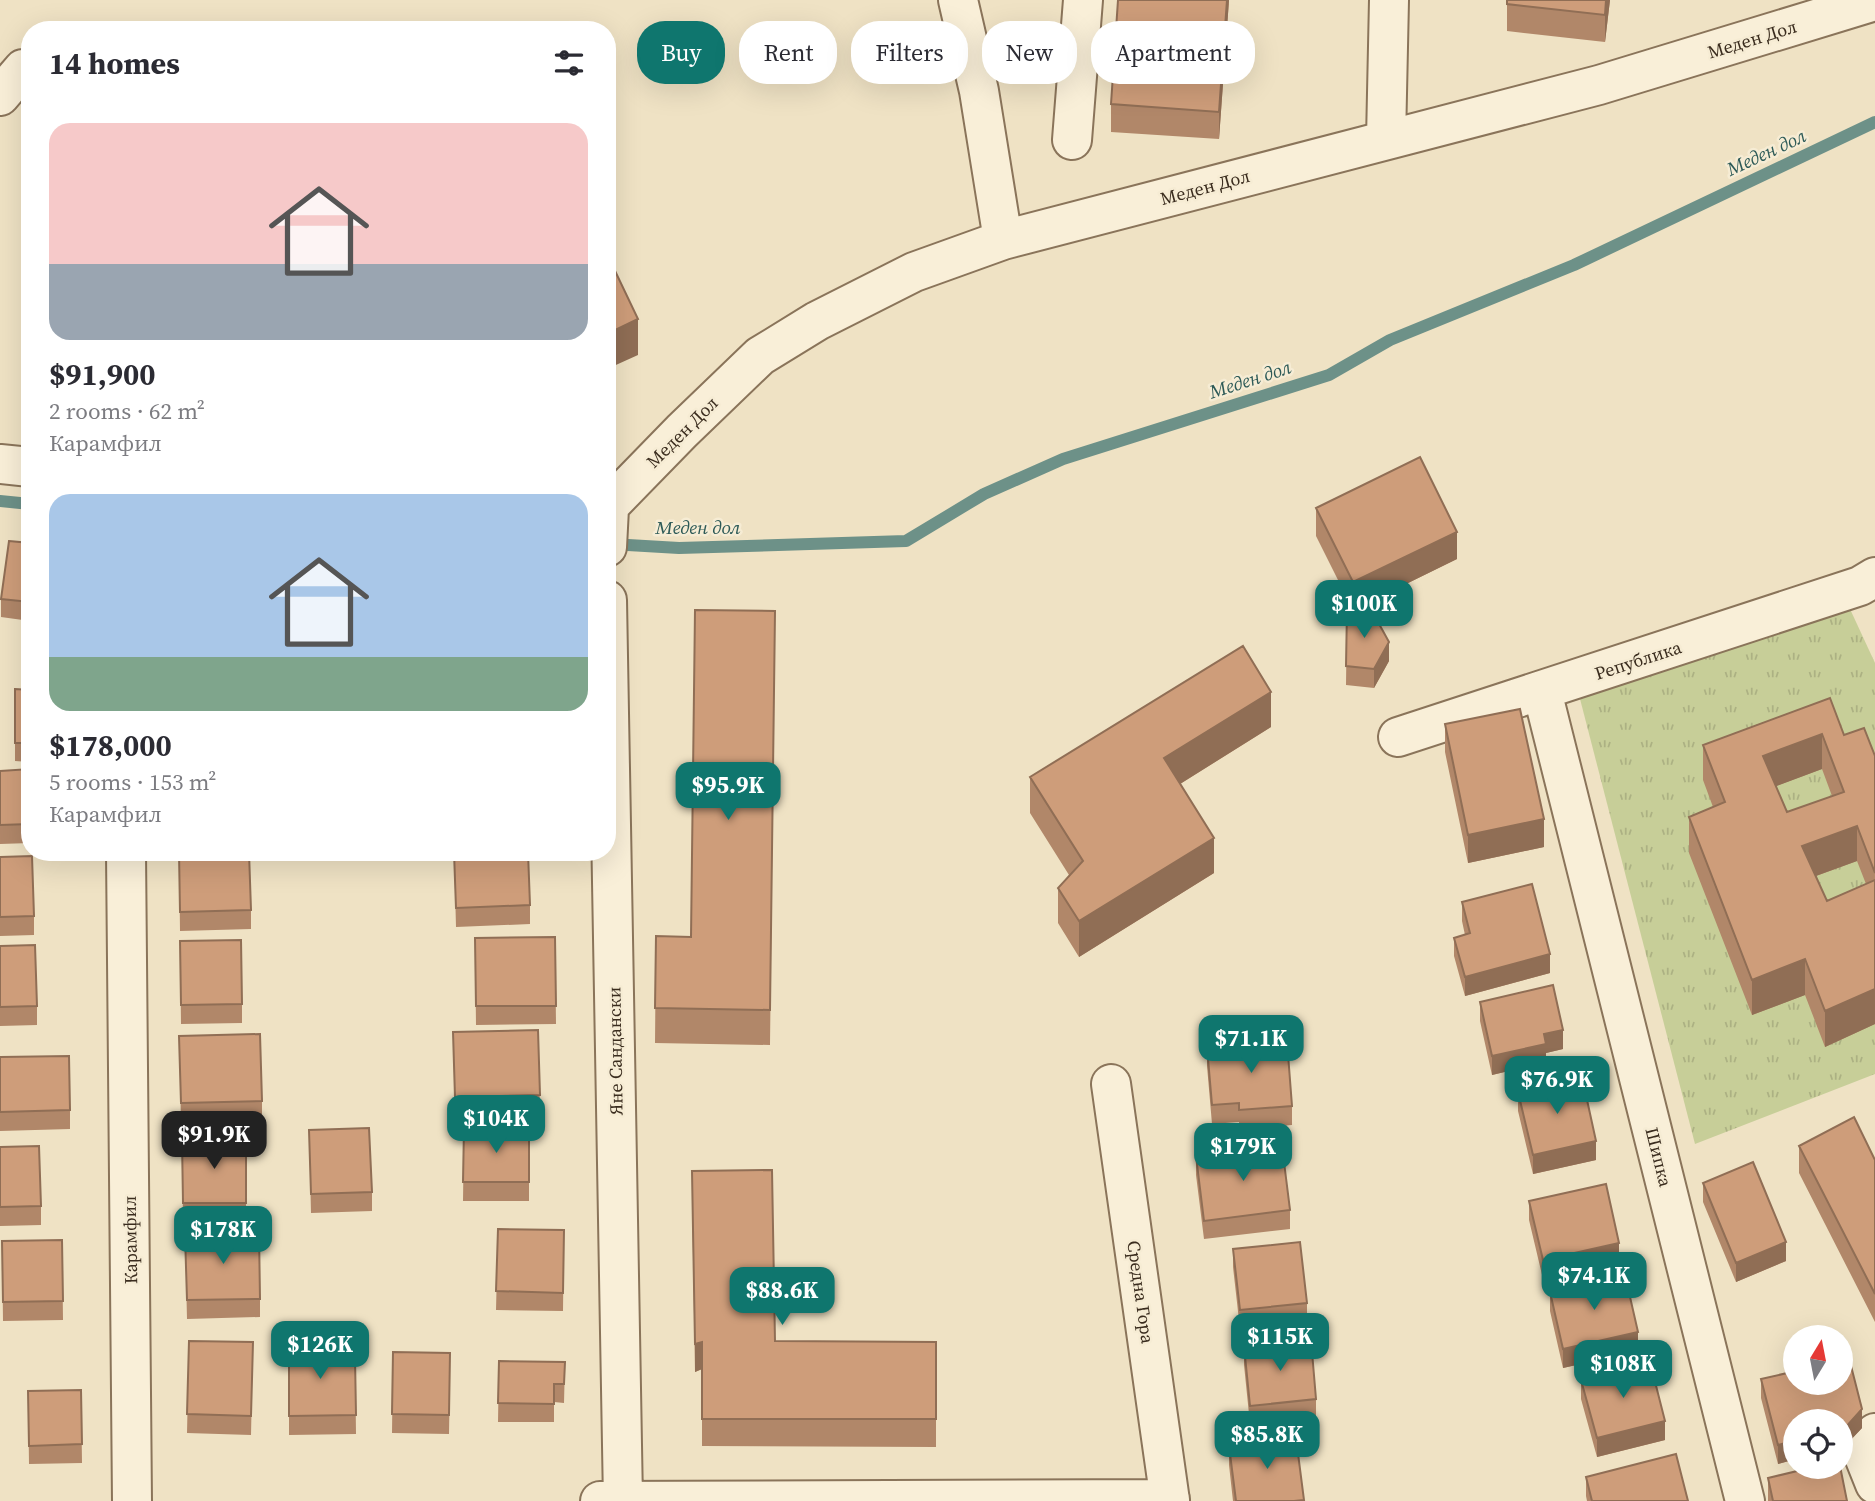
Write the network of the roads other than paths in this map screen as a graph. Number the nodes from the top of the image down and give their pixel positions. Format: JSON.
{"nodes":[{"id":1,"x":958,"y":0,"type":"edge"},
{"id":2,"x":1083,"y":0,"type":"edge"},
{"id":3,"x":1389,"y":0,"type":"edge"},
{"id":4,"x":1875,"y":1,"type":"edge"},
{"id":5,"x":21,"y":71,"type":"edge"},
{"id":6,"x":0,"y":96,"type":"edge"},
{"id":7,"x":1072,"y":140,"type":"dead end"},
{"id":8,"x":1386,"y":140,"type":"junction"},
{"id":9,"x":1003,"y":240,"type":"junction"},
{"id":10,"x":0,"y":464,"type":"edge"},
{"id":11,"x":21,"y":466,"type":"edge"},
{"id":12,"x":616,"y":506,"type":"edge"},
{"id":13,"x":1875,"y":577,"type":"edge"},
{"id":14,"x":1542,"y":691,"type":"junction"},
{"id":15,"x":1398,"y":737,"type":"dead end"},
{"id":16,"x":126,"y":861,"type":"edge"},
{"id":17,"x":612,"y":861,"type":"edge"},
{"id":18,"x":1111,"y":1084,"type":"dead end"},
{"id":19,"x":1875,"y":1433,"type":"edge"},
{"id":20,"x":1875,"y":1484,"type":"edge"},
{"id":21,"x":1170,"y":1500,"type":"edge"},
{"id":22,"x":132,"y":1501,"type":"edge"},
{"id":23,"x":600,"y":1501,"type":"edge"},
{"id":24,"x":623,"y":1501,"type":"edge"},
{"id":25,"x":1745,"y":1501,"type":"edge"}],
"edges":[{"from":1,"to":9,"type":"street"},
{"from":2,"to":7,"type":"street"},
{"from":3,"to":8,"type":"street"},
{"from":4,"to":8,"type":"street","name":"Меден Дол"},
{"from":5,"to":6,"type":"street"},
{"from":8,"to":9,"type":"street","name":"Меден Дол"},
{"from":9,"to":12,"type":"street","name":"Меден Дол"},
{"from":10,"to":11,"type":"street"},
{"from":13,"to":14,"type":"street","name":"Република"},
{"from":14,"to":15,"type":"street","name":"Република"},
{"from":14,"to":25,"type":"street","name":"Шипка"},
{"from":16,"to":22,"type":"street","name":"Карамфил"},
{"from":17,"to":24,"type":"street","name":"Яне Сандански"},
{"from":18,"to":21,"type":"street","name":"Средна Гора"},
{"from":19,"to":20,"type":"street"},
{"from":21,"to":24,"type":"street"},
{"from":23,"to":24,"type":"street"}]}
